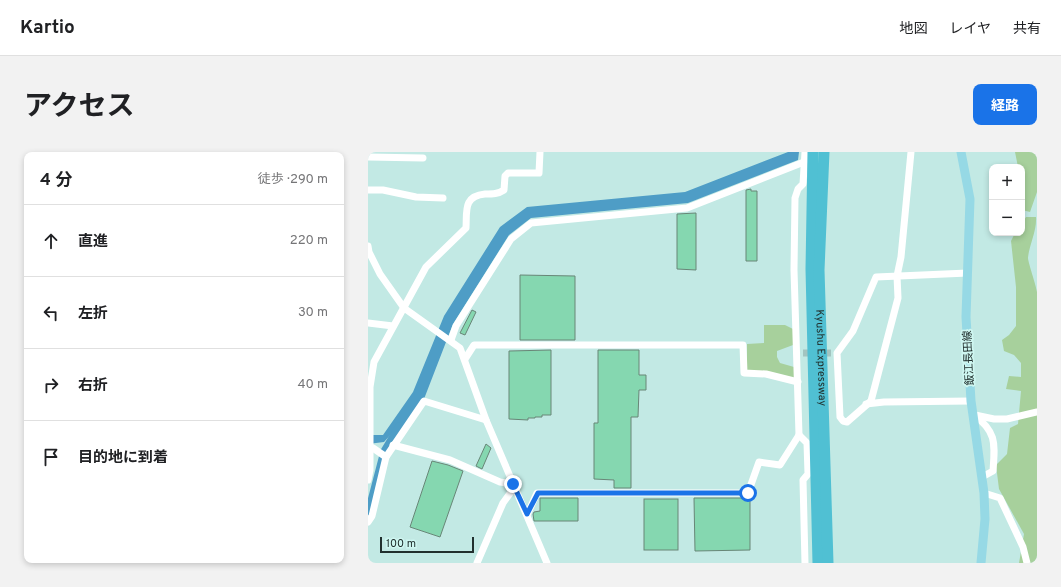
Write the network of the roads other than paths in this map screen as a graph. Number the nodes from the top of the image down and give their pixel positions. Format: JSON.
{"nodes":[{"id":1,"x":540,"y":152,"type":"edge"},
{"id":2,"x":805,"y":152,"type":"edge"},
{"id":3,"x":814,"y":152,"type":"edge"},
{"id":4,"x":824,"y":152,"type":"edge"},
{"id":5,"x":911,"y":152,"type":"edge"},
{"id":6,"x":961,"y":152,"type":"edge"},
{"id":7,"x":368,"y":157,"type":"edge"},
{"id":8,"x":423,"y":158,"type":"dead end"},
{"id":9,"x":804,"y":162,"type":"junction"},
{"id":10,"x":368,"y":190,"type":"edge"},
{"id":11,"x":816,"y":195,"type":"junction"},
{"id":12,"x":443,"y":198,"type":"dead end"},
{"id":13,"x":368,"y":246,"type":"edge"},
{"id":14,"x":968,"y":273,"type":"junction"},
{"id":15,"x":897,"y":276,"type":"junction"},
{"id":16,"x":404,"y":308,"type":"junction"},
{"id":17,"x":368,"y":323,"type":"edge"},
{"id":18,"x":393,"y":326,"type":"junction"},
{"id":19,"x":450,"y":340,"type":"junction"},
{"id":20,"x":464,"y":359,"type":"junction"},
{"id":21,"x":798,"y":382,"type":"junction"},
{"id":22,"x":971,"y":401,"type":"junction"},
{"id":23,"x":866,"y":404,"type":"junction"},
{"id":24,"x":1037,"y":412,"type":"edge"},
{"id":25,"x":973,"y":414,"type":"junction"},
{"id":26,"x":486,"y":420,"type":"junction"},
{"id":27,"x":369,"y":433,"type":"edge"},
{"id":28,"x":799,"y":435,"type":"junction"},
{"id":29,"x":393,"y":446,"type":"junction"},
{"id":30,"x":369,"y":447,"type":"edge"},
{"id":31,"x":386,"y":457,"type":"junction"},
{"id":32,"x":982,"y":477,"type":"junction"},
{"id":33,"x":368,"y":480,"type":"edge"},
{"id":34,"x":821,"y":483,"type":"junction"},
{"id":35,"x":514,"y":486,"type":"junction"},
{"id":36,"x":984,"y":494,"type":"junction"},
{"id":37,"x":527,"y":514,"type":"junction"},
{"id":38,"x":368,"y":522,"type":"edge"},
{"id":39,"x":477,"y":563,"type":"edge"},
{"id":40,"x":547,"y":563,"type":"edge"},
{"id":41,"x":805,"y":563,"type":"edge"},
{"id":42,"x":818,"y":563,"type":"edge"},
{"id":43,"x":828,"y":563,"type":"edge"},
{"id":44,"x":982,"y":563,"type":"edge"},
{"id":45,"x":1027,"y":563,"type":"edge"}],
"edges":[{"from":1,"to":16,"type":"street"},
{"from":2,"to":9,"type":"street"},
{"from":3,"to":11,"type":"highway","name":"Kyushu Expressway"},
{"from":4,"to":11,"type":"highway","name":"Kyushu Expressway"},
{"from":5,"to":15,"type":"street"},
{"from":6,"to":14,"type":"main road","name":"飯江長田線"},
{"from":7,"to":8,"type":"street"},
{"from":9,"to":19,"type":"street"},
{"from":9,"to":21,"type":"street"},
{"from":10,"to":12,"type":"street"},
{"from":11,"to":34,"type":"highway","name":"Kyushu Expressway"},
{"from":13,"to":16,"type":"street"},
{"from":14,"to":15,"type":"street"},
{"from":14,"to":22,"type":"main road","name":"飯江長田線"},
{"from":15,"to":23,"type":"street"},
{"from":15,"to":23,"type":"street"},
{"from":16,"to":18,"type":"street"},
{"from":16,"to":19,"type":"street"},
{"from":17,"to":18,"type":"street"},
{"from":18,"to":27,"type":"street"},
{"from":19,"to":20,"type":"street"},
{"from":20,"to":21,"type":"street"},
{"from":20,"to":26,"type":"street"},
{"from":21,"to":28,"type":"street"},
{"from":22,"to":23,"type":"street"},
{"from":22,"to":25,"type":"main road","name":"飯江長田線"},
{"from":24,"to":25,"type":"street"},
{"from":25,"to":32,"type":"main road","name":"飯江長田線"},
{"from":25,"to":32,"type":"street"},
{"from":26,"to":29,"type":"street"},
{"from":26,"to":35,"type":"street"},
{"from":27,"to":30,"type":"street"},
{"from":28,"to":37,"type":"street"},
{"from":28,"to":41,"type":"street"},
{"from":29,"to":31,"type":"street"},
{"from":29,"to":35,"type":"street"},
{"from":30,"to":31,"type":"street"},
{"from":30,"to":33,"type":"street"},
{"from":31,"to":38,"type":"street"},
{"from":32,"to":36,"type":"main road","name":"飯江長田線"},
{"from":34,"to":42,"type":"highway","name":"Kyushu Expressway"},
{"from":34,"to":43,"type":"highway","name":"Kyushu Expressway"},
{"from":35,"to":37,"type":"street"},
{"from":35,"to":39,"type":"street"},
{"from":36,"to":44,"type":"main road","name":"飯江長田線"},
{"from":36,"to":45,"type":"street"},
{"from":37,"to":40,"type":"street"}]}
